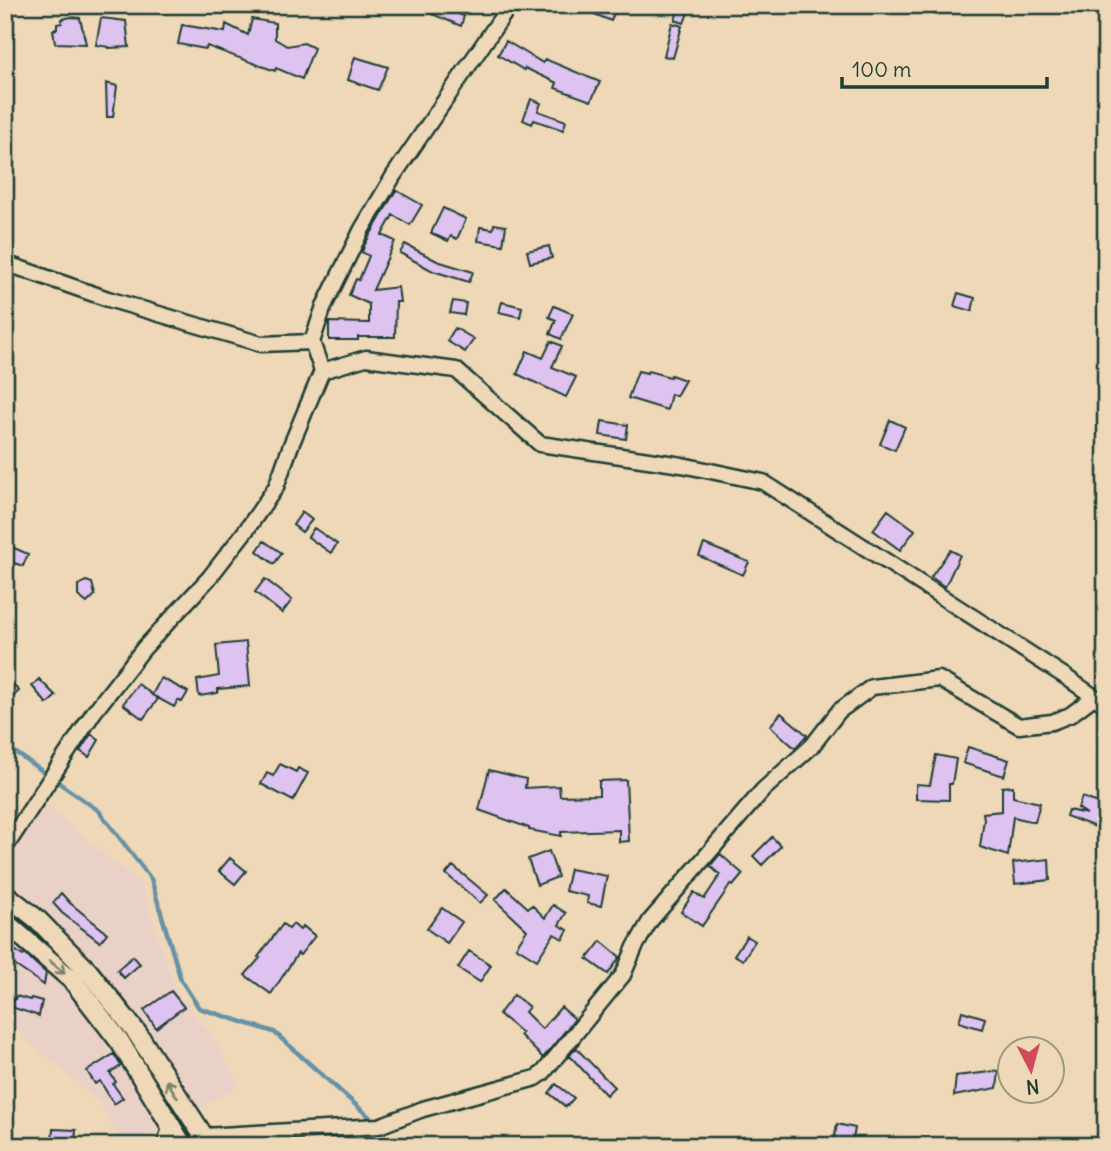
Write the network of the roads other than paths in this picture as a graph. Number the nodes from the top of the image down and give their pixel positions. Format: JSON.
{"nodes":[{"id":1,"x":510,"y":5,"type":"edge"},
{"id":2,"x":5,"y":263,"type":"edge"},
{"id":3,"x":312,"y":342,"type":"junction"},
{"id":4,"x":322,"y":371,"type":"junction"},
{"id":5,"x":1100,"y":701,"type":"edge"},
{"id":6,"x":5,"y":848,"type":"edge"},
{"id":7,"x":5,"y":894,"type":"edge"},
{"id":8,"x":5,"y":922,"type":"edge"},
{"id":9,"x":188,"y":1114,"type":"junction"},
{"id":10,"x":171,"y":1125,"type":"junction"},
{"id":11,"x":207,"y":1141,"type":"edge"},
{"id":12,"x":164,"y":1146,"type":"edge"},
{"id":13,"x":183,"y":1146,"type":"edge"}],
"edges":[{"from":1,"to":3,"type":"street"},
{"from":2,"to":3,"type":"street"},
{"from":3,"to":4,"type":"street"},
{"from":4,"to":5,"type":"street"},
{"from":4,"to":6,"type":"street"},
{"from":5,"to":11,"type":"street"},
{"from":9,"to":7,"type":"main road","one_way":true},
{"from":8,"to":10,"type":"main road","one_way":true},
{"from":9,"to":10,"type":"main road"},
{"from":9,"to":11,"type":"main road"},
{"from":10,"to":12,"type":"street"},
{"from":10,"to":13,"type":"main road"}]}
